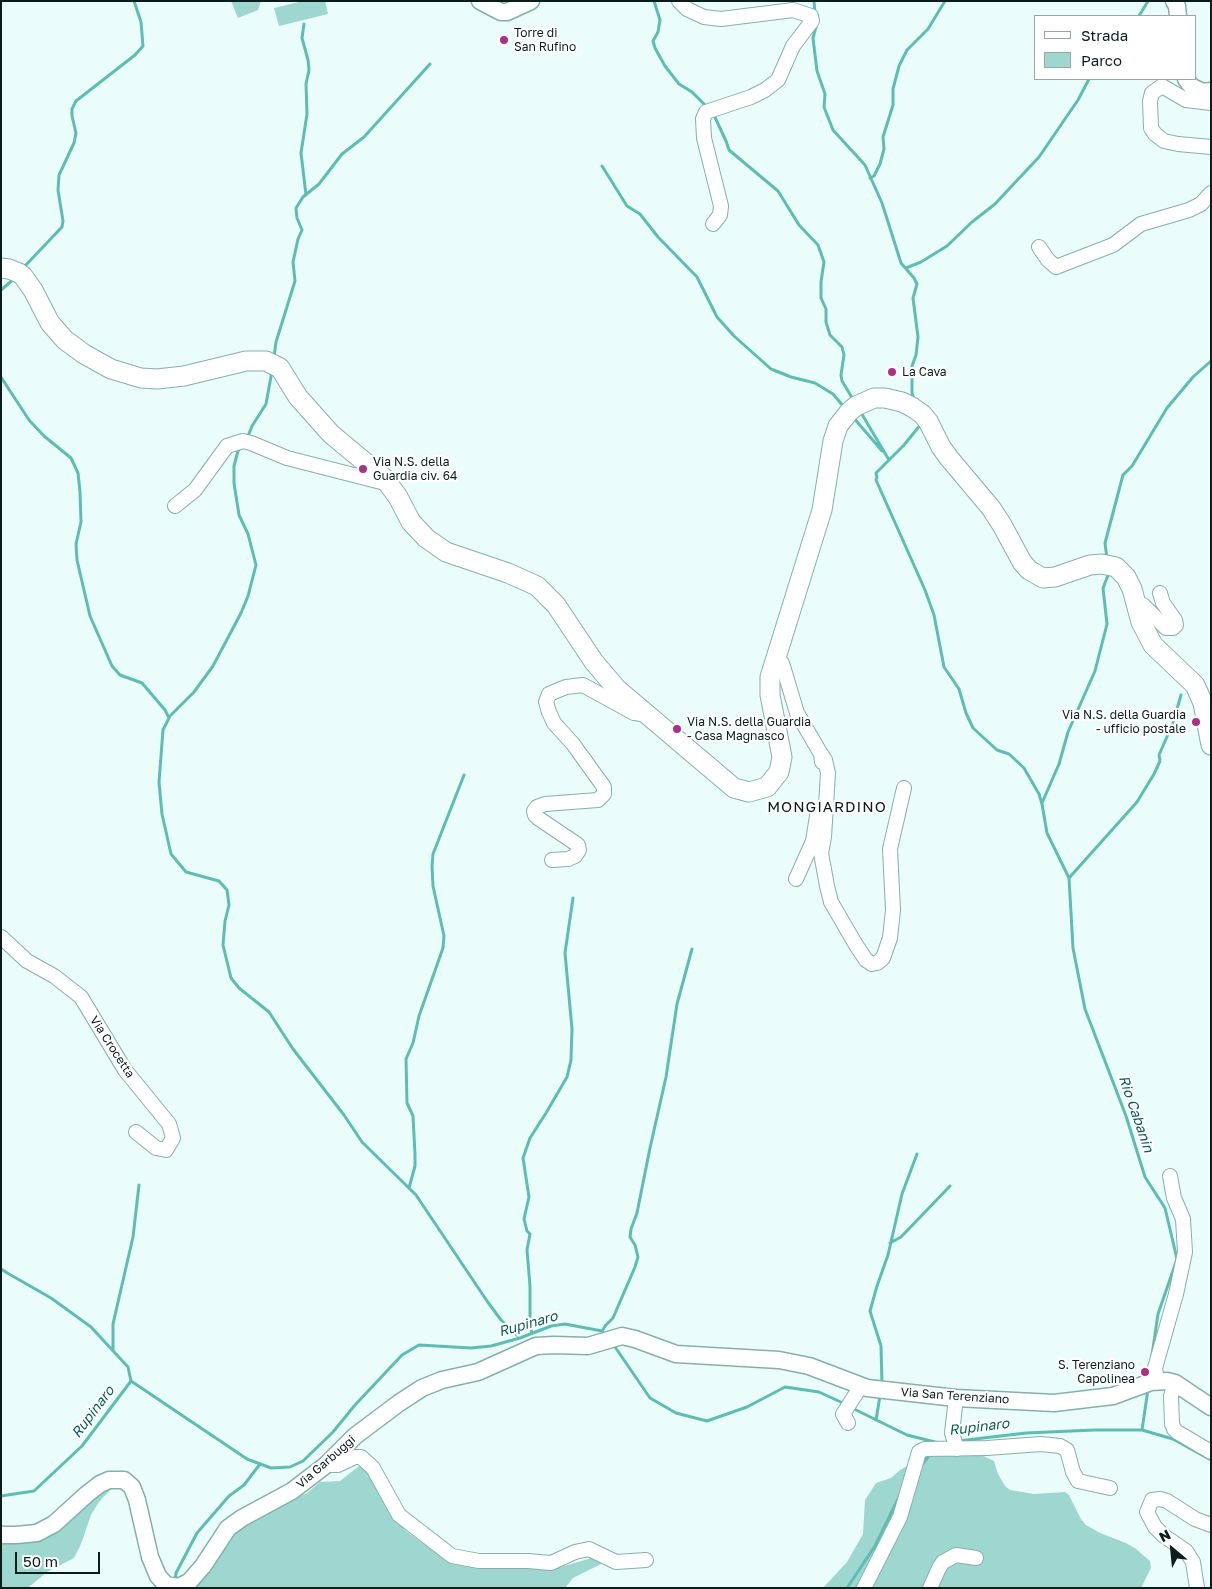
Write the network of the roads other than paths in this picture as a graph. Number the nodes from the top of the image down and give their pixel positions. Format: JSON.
{"nodes":[{"id":1,"x":480,"y":1,"type":"edge"},
{"id":2,"x":531,"y":1,"type":"edge"},
{"id":3,"x":679,"y":1,"type":"edge"},
{"id":4,"x":1174,"y":1,"type":"edge"},
{"id":5,"x":1178,"y":15,"type":"edge"},
{"id":6,"x":1187,"y":80,"type":"edge"},
{"id":7,"x":1211,"y":91,"type":"edge"},
{"id":8,"x":1211,"y":103,"type":"edge"},
{"id":9,"x":1211,"y":147,"type":"edge"},
{"id":10,"x":1211,"y":193,"type":"edge"},
{"id":11,"x":713,"y":224,"type":"dead end"},
{"id":12,"x":1039,"y":247,"type":"dead end"},
{"id":13,"x":10,"y":271,"type":"edge"},
{"id":14,"x":386,"y":480,"type":"junction"},
{"id":15,"x":175,"y":506,"type":"dead end"},
{"id":16,"x":1160,"y":593,"type":"dead end"},
{"id":17,"x":1134,"y":601,"type":"junction"},
{"id":18,"x":775,"y":657,"type":"junction"},
{"id":19,"x":1195,"y":685,"type":"junction"},
{"id":20,"x":1211,"y":700,"type":"edge"},
{"id":21,"x":647,"y":715,"type":"junction"},
{"id":22,"x":1211,"y":745,"type":"edge"},
{"id":23,"x":821,"y":754,"type":"junction"},
{"id":24,"x":904,"y":788,"type":"dead end"},
{"id":25,"x":552,"y":860,"type":"dead end"},
{"id":26,"x":796,"y":879,"type":"dead end"},
{"id":27,"x":1,"y":937,"type":"edge"},
{"id":28,"x":136,"y":1132,"type":"dead end"},
{"id":29,"x":1170,"y":1176,"type":"dead end"},
{"id":30,"x":694,"y":1355,"type":"joint"},
{"id":31,"x":1157,"y":1381,"type":"junction"},
{"id":32,"x":1175,"y":1383,"type":"junction"},
{"id":33,"x":859,"y":1389,"type":"junction"},
{"id":34,"x":956,"y":1398,"type":"junction"},
{"id":35,"x":1211,"y":1407,"type":"edge"},
{"id":36,"x":846,"y":1419,"type":"dead end"},
{"id":37,"x":957,"y":1449,"type":"junction"},
{"id":38,"x":1211,"y":1452,"type":"edge"},
{"id":39,"x":326,"y":1465,"type":"junction"},
{"id":40,"x":1110,"y":1488,"type":"dead end"},
{"id":41,"x":1211,"y":1525,"type":"edge"},
{"id":42,"x":1,"y":1535,"type":"edge"},
{"id":43,"x":976,"y":1558,"type":"dead end"},
{"id":44,"x":646,"y":1560,"type":"dead end"},
{"id":45,"x":864,"y":1588,"type":"edge"},
{"id":46,"x":930,"y":1588,"type":"edge"},
{"id":47,"x":1197,"y":1588,"type":"edge"}],
"edges":[{"from":1,"to":2,"type":"street"},
{"from":3,"to":11,"type":"street"},
{"from":4,"to":5,"type":"street"},
{"from":6,"to":7,"type":"street"},
{"from":8,"to":9,"type":"street"},
{"from":10,"to":12,"type":"street"},
{"from":13,"to":14,"type":"main road"},
{"from":14,"to":15,"type":"street"},
{"from":14,"to":21,"type":"main road"},
{"from":16,"to":17,"type":"street"},
{"from":17,"to":18,"type":"main road"},
{"from":17,"to":19,"type":"main road"},
{"from":18,"to":21,"type":"main road"},
{"from":18,"to":23,"type":"street"},
{"from":19,"to":20,"type":"street"},
{"from":19,"to":22,"type":"main road"},
{"from":21,"to":25,"type":"street"},
{"from":23,"to":24,"type":"street"},
{"from":23,"to":26,"type":"street"},
{"from":27,"to":28,"type":"street","name":"Via Crocetta"},
{"from":29,"to":31,"type":"street"},
{"from":30,"to":33,"type":"street","name":"Via San Terenziano"},
{"from":30,"to":39,"type":"street","name":"Via Garbuggi"},
{"from":31,"to":32,"type":"street","name":"Via San Terenziano"},
{"from":31,"to":34,"type":"street","name":"Via San Terenziano"},
{"from":32,"to":35,"type":"street","name":"Via San Terenziano"},
{"from":32,"to":38,"type":"street"},
{"from":33,"to":34,"type":"street","name":"Via San Terenziano"},
{"from":33,"to":36,"type":"street"},
{"from":34,"to":37,"type":"street"},
{"from":37,"to":40,"type":"street"},
{"from":37,"to":45,"type":"street"},
{"from":39,"to":42,"type":"street","name":"Via Garbuggi"},
{"from":39,"to":44,"type":"street"},
{"from":41,"to":47,"type":"street"},
{"from":43,"to":46,"type":"street"}]}
